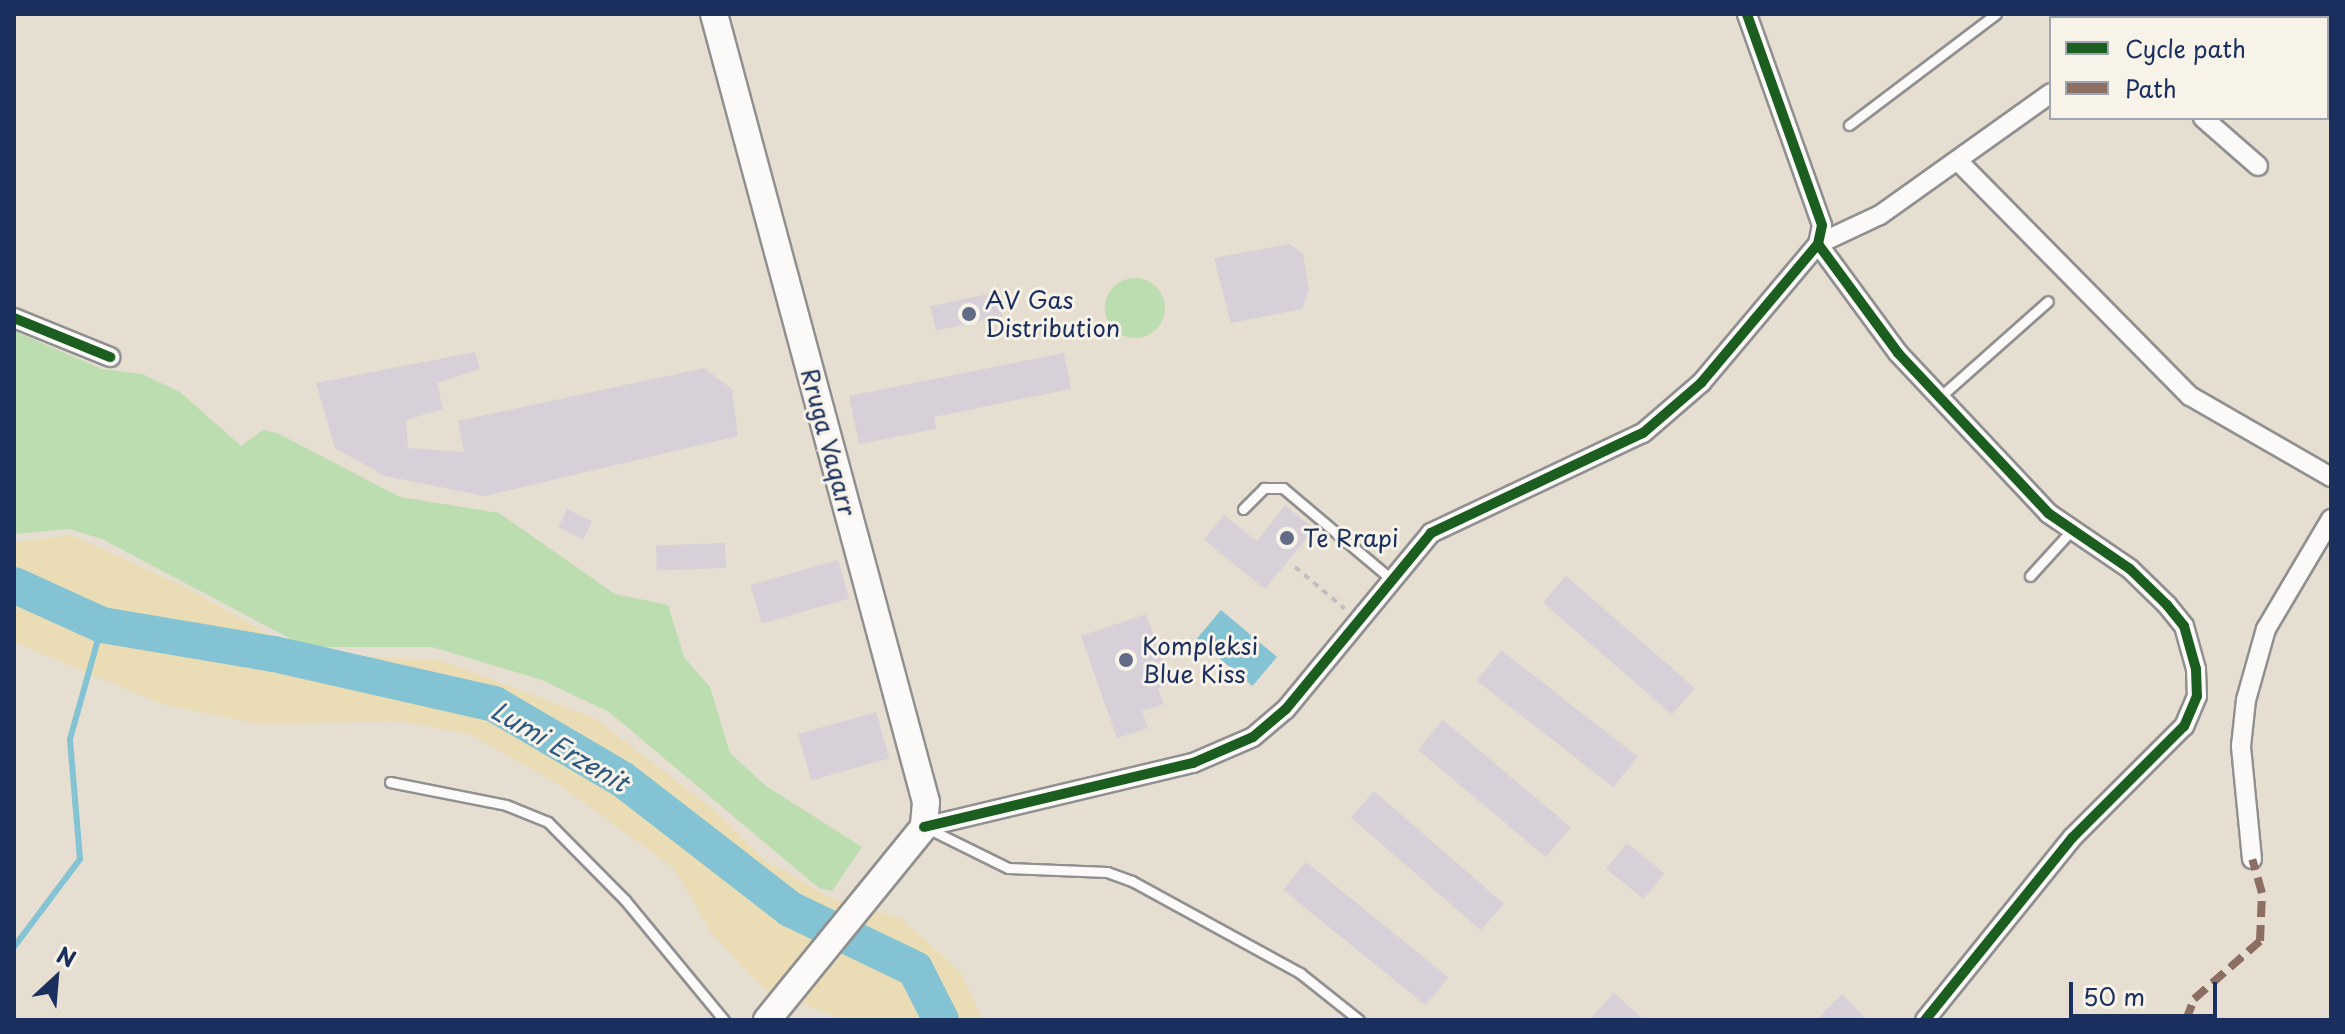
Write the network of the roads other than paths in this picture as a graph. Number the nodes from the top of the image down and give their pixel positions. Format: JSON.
{"nodes":[{"id":1,"x":714,"y":14,"type":"edge"},
{"id":2,"x":1747,"y":14,"type":"edge"},
{"id":3,"x":1996,"y":14,"type":"edge"},
{"id":4,"x":2049,"y":94,"type":"edge"},
{"id":5,"x":2205,"y":120,"type":"edge"},
{"id":6,"x":1849,"y":125,"type":"dead end"},
{"id":7,"x":1959,"y":162,"type":"junction"},
{"id":8,"x":2258,"y":166,"type":"dead end"},
{"id":9,"x":1818,"y":244,"type":"junction"},
{"id":10,"x":2048,"y":301,"type":"dead end"},
{"id":11,"x":14,"y":318,"type":"edge"},
{"id":12,"x":110,"y":357,"type":"dead end"},
{"id":13,"x":1940,"y":397,"type":"junction"},
{"id":14,"x":2331,"y":477,"type":"edge"},
{"id":15,"x":1243,"y":509,"type":"dead end"},
{"id":16,"x":2331,"y":519,"type":"edge"},
{"id":17,"x":2069,"y":533,"type":"junction"},
{"id":18,"x":2030,"y":576,"type":"dead end"},
{"id":19,"x":1391,"y":579,"type":"junction"},
{"id":20,"x":390,"y":782,"type":"dead end"},
{"id":21,"x":924,"y":827,"type":"junction"},
{"id":22,"x":2252,"y":859,"type":"dead end"},
{"id":23,"x":724,"y":1020,"type":"edge"},
{"id":24,"x":767,"y":1020,"type":"edge"},
{"id":25,"x":1359,"y":1020,"type":"edge"},
{"id":26,"x":1925,"y":1020,"type":"edge"}],
"edges":[{"from":1,"to":21,"type":"main road","name":"Rruga Vaqarr"},
{"from":2,"to":9,"type":"street"},
{"from":3,"to":6,"type":"lane"},
{"from":4,"to":7,"type":"street"},
{"from":5,"to":8,"type":"street"},
{"from":7,"to":9,"type":"street"},
{"from":7,"to":14,"type":"street"},
{"from":9,"to":13,"type":"street"},
{"from":9,"to":19,"type":"street"},
{"from":10,"to":13,"type":"lane"},
{"from":11,"to":12,"type":"street"},
{"from":13,"to":17,"type":"street"},
{"from":15,"to":19,"type":"lane"},
{"from":16,"to":22,"type":"street"},
{"from":17,"to":18,"type":"lane"},
{"from":17,"to":26,"type":"street"},
{"from":19,"to":21,"type":"street"},
{"from":20,"to":23,"type":"lane"},
{"from":21,"to":24,"type":"main road"},
{"from":21,"to":25,"type":"lane"}]}
